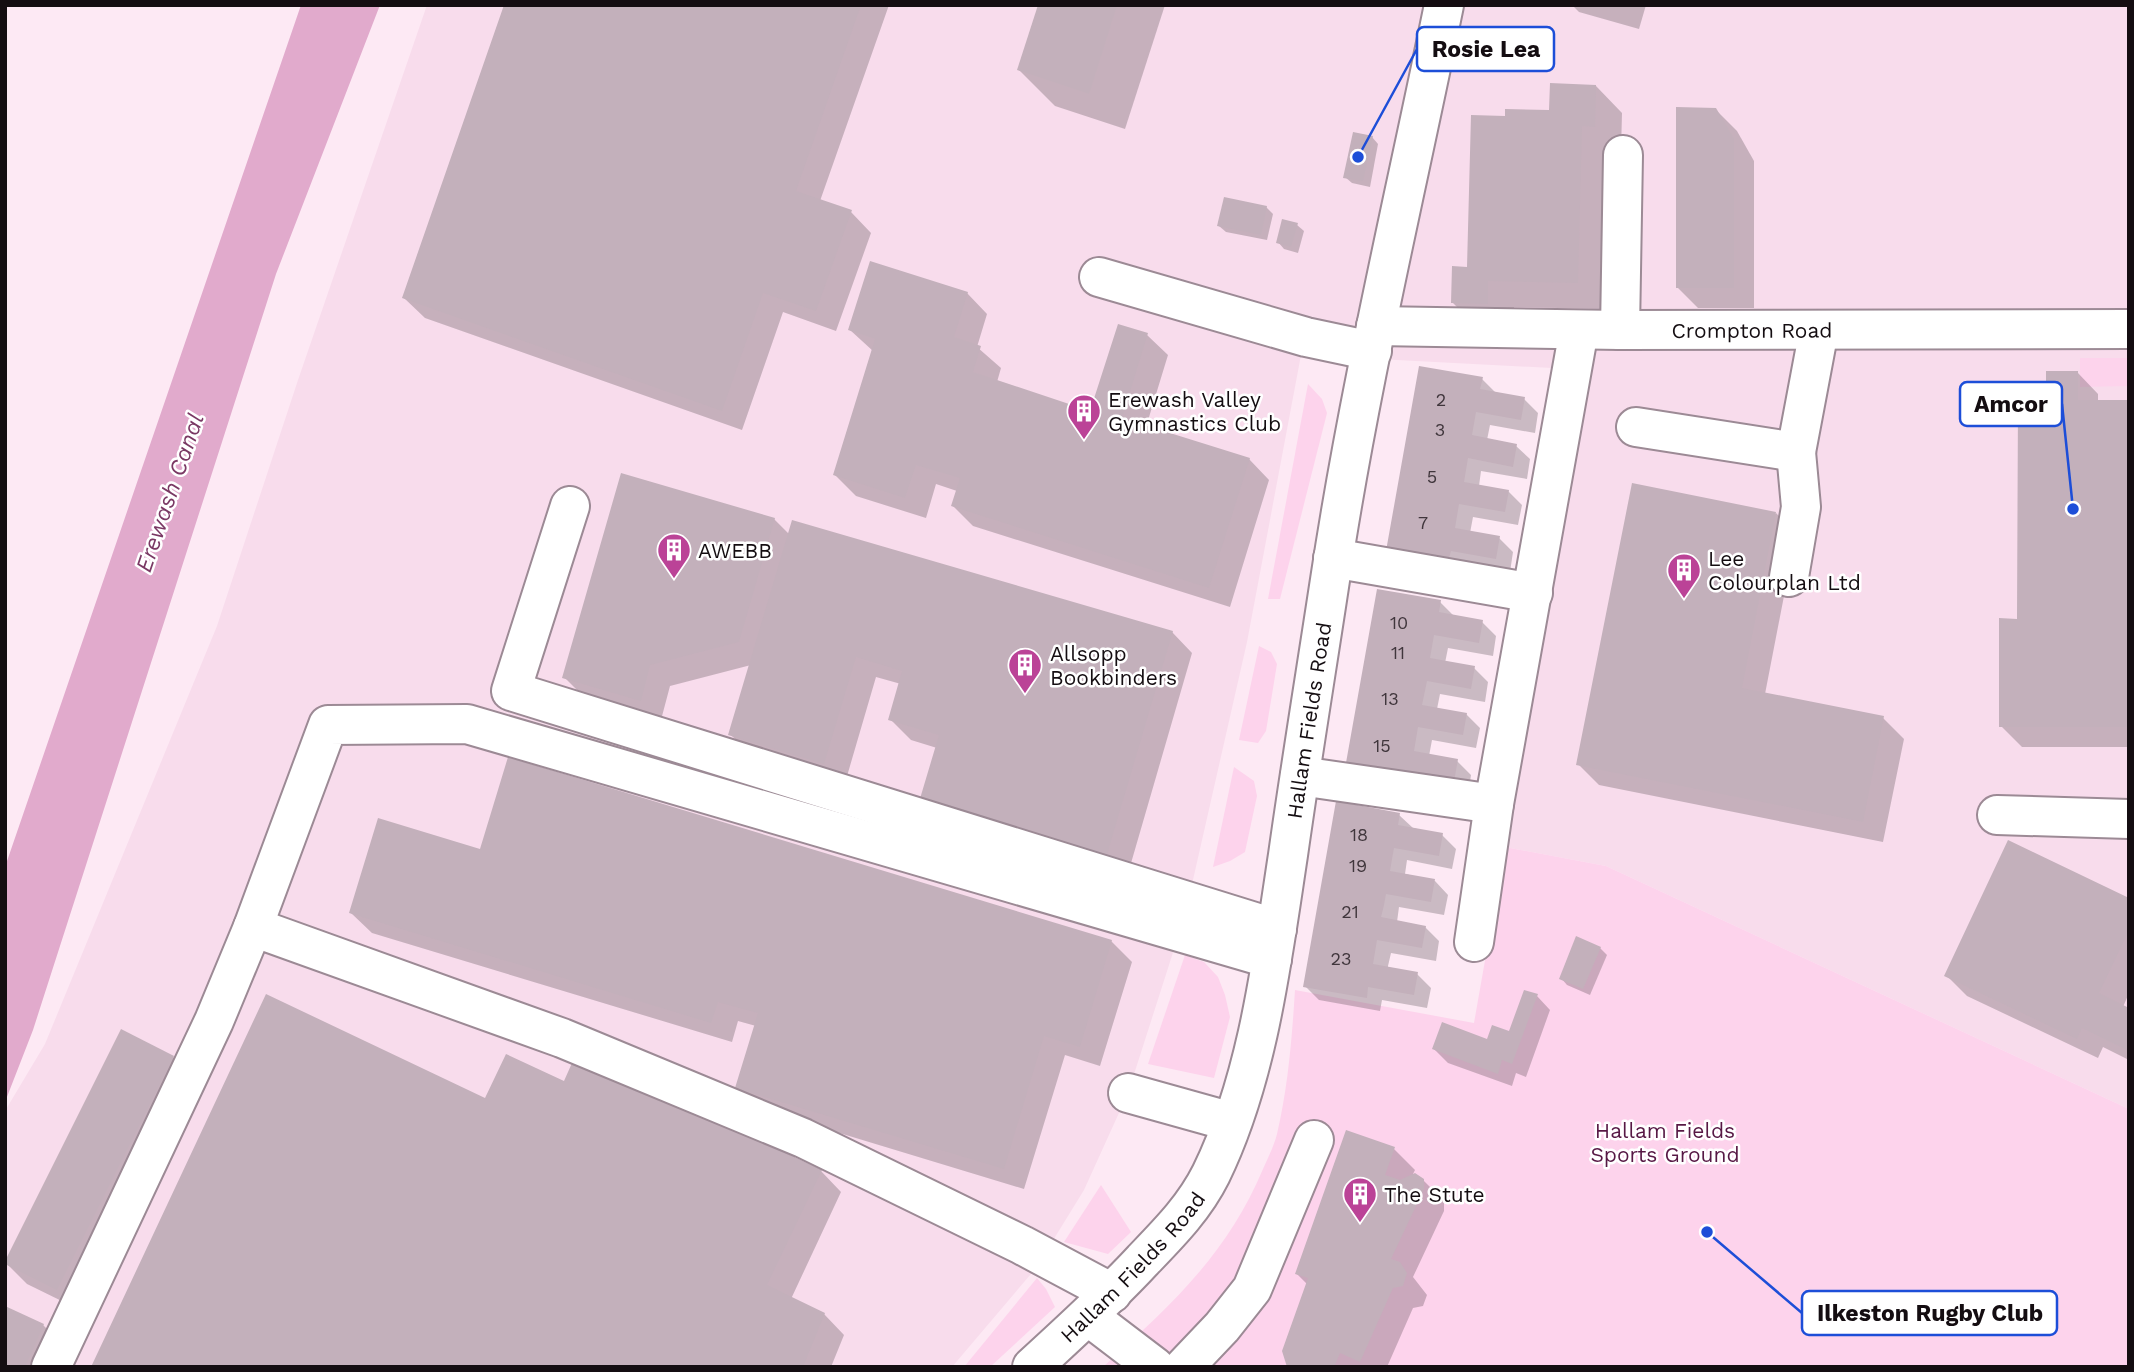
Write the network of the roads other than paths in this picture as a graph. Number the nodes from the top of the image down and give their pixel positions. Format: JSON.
{"nodes":[{"id":1,"x":1444,"y":5,"type":"edge"},
{"id":2,"x":1623,"y":155,"type":"dead end"},
{"id":3,"x":1099,"y":277,"type":"dead end"},
{"id":4,"x":2129,"y":329,"type":"edge"},
{"id":5,"x":1579,"y":330,"type":"junction"},
{"id":6,"x":1620,"y":330,"type":"junction"},
{"id":7,"x":1819,"y":330,"type":"junction"},
{"id":8,"x":1374,"y":338,"type":"junction"},
{"id":9,"x":1636,"y":427,"type":"dead end"},
{"id":10,"x":1796,"y":452,"type":"junction"},
{"id":11,"x":570,"y":506,"type":"dead end"},
{"id":12,"x":1333,"y":558,"type":"junction"},
{"id":13,"x":1789,"y":577,"type":"dead end"},
{"id":14,"x":1533,"y":593,"type":"junction"},
{"id":15,"x":1300,"y":776,"type":"junction"},
{"id":16,"x":1494,"y":804,"type":"junction"},
{"id":17,"x":1997,"y":815,"type":"dead end"},
{"id":18,"x":2129,"y":820,"type":"edge"},
{"id":19,"x":253,"y":927,"type":"junction"},
{"id":20,"x":1474,"y":942,"type":"dead end"},
{"id":21,"x":1274,"y":944,"type":"junction"},
{"id":22,"x":1128,"y":1093,"type":"dead end"},
{"id":23,"x":1232,"y":1122,"type":"junction"},
{"id":24,"x":1314,"y":1140,"type":"dead end"},
{"id":25,"x":1100,"y":1305,"type":"junction"},
{"id":26,"x":51,"y":1367,"type":"edge"},
{"id":27,"x":1032,"y":1367,"type":"edge"},
{"id":28,"x":1155,"y":1367,"type":"edge"},
{"id":29,"x":1184,"y":1367,"type":"edge"}],
"edges":[{"from":1,"to":8,"type":"street","name":"Hallam Fields Road"},
{"from":2,"to":6,"type":"street"},
{"from":3,"to":8,"type":"street","name":"Crompton Road"},
{"from":4,"to":7,"type":"street","name":"Crompton Road"},
{"from":5,"to":6,"type":"street","name":"Crompton Road"},
{"from":5,"to":8,"type":"street","name":"Crompton Road"},
{"from":5,"to":14,"type":"street"},
{"from":6,"to":7,"type":"street","name":"Crompton Road"},
{"from":7,"to":10,"type":"street"},
{"from":8,"to":12,"type":"street","name":"Hallam Fields Road"},
{"from":9,"to":10,"type":"street"},
{"from":10,"to":13,"type":"street"},
{"from":11,"to":21,"type":"street"},
{"from":12,"to":14,"type":"street"},
{"from":12,"to":15,"type":"street","name":"Hallam Fields Road"},
{"from":14,"to":16,"type":"street"},
{"from":15,"to":16,"type":"street"},
{"from":15,"to":21,"type":"street","name":"Hallam Fields Road"},
{"from":16,"to":20,"type":"street"},
{"from":17,"to":18,"type":"street"},
{"from":19,"to":21,"type":"street"},
{"from":19,"to":25,"type":"street"},
{"from":19,"to":26,"type":"street"},
{"from":21,"to":23,"type":"street","name":"Hallam Fields Road"},
{"from":22,"to":23,"type":"street"},
{"from":23,"to":25,"type":"street","name":"Hallam Fields Road"},
{"from":24,"to":29,"type":"street"},
{"from":25,"to":27,"type":"street","name":"Hallam Fields Road"},
{"from":25,"to":28,"type":"street"}]}
